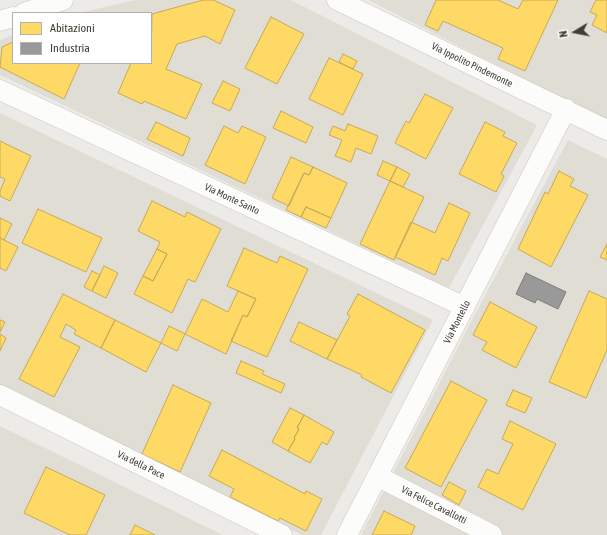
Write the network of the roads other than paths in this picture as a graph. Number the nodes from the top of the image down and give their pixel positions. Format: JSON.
{"nodes":[{"id":1,"x":63,"y":0,"type":"edge"},
{"id":2,"x":337,"y":0,"type":"edge"},
{"id":3,"x":27,"y":12,"type":"edge"},
{"id":4,"x":12,"y":17,"type":"edge"},
{"id":5,"x":0,"y":21,"type":"edge"},
{"id":6,"x":0,"y":90,"type":"edge"},
{"id":7,"x":566,"y":110,"type":"junction"},
{"id":8,"x":607,"y":130,"type":"edge"},
{"id":9,"x":464,"y":307,"type":"junction"},
{"id":10,"x":0,"y":395,"type":"edge"},
{"id":11,"x":376,"y":476,"type":"junction"},
{"id":12,"x":282,"y":535,"type":"edge"},
{"id":13,"x":347,"y":535,"type":"edge"},
{"id":14,"x":492,"y":535,"type":"edge"}],
"edges":[{"from":1,"to":3,"type":"street"},
{"from":2,"to":7,"type":"street","name":"Via Ippolito Pindemonte"},
{"from":4,"to":5,"type":"street"},
{"from":6,"to":9,"type":"street","name":"Via Monte Santo"},
{"from":7,"to":8,"type":"street","name":"Via Ippolito Pindemonte"},
{"from":7,"to":9,"type":"street","name":"Via Montello"},
{"from":9,"to":11,"type":"street","name":"Via Montello"},
{"from":10,"to":12,"type":"street","name":"Via della Pace"},
{"from":11,"to":13,"type":"street","name":"Via Montello"},
{"from":11,"to":14,"type":"street","name":"Via Felice Cavallotti"}]}
